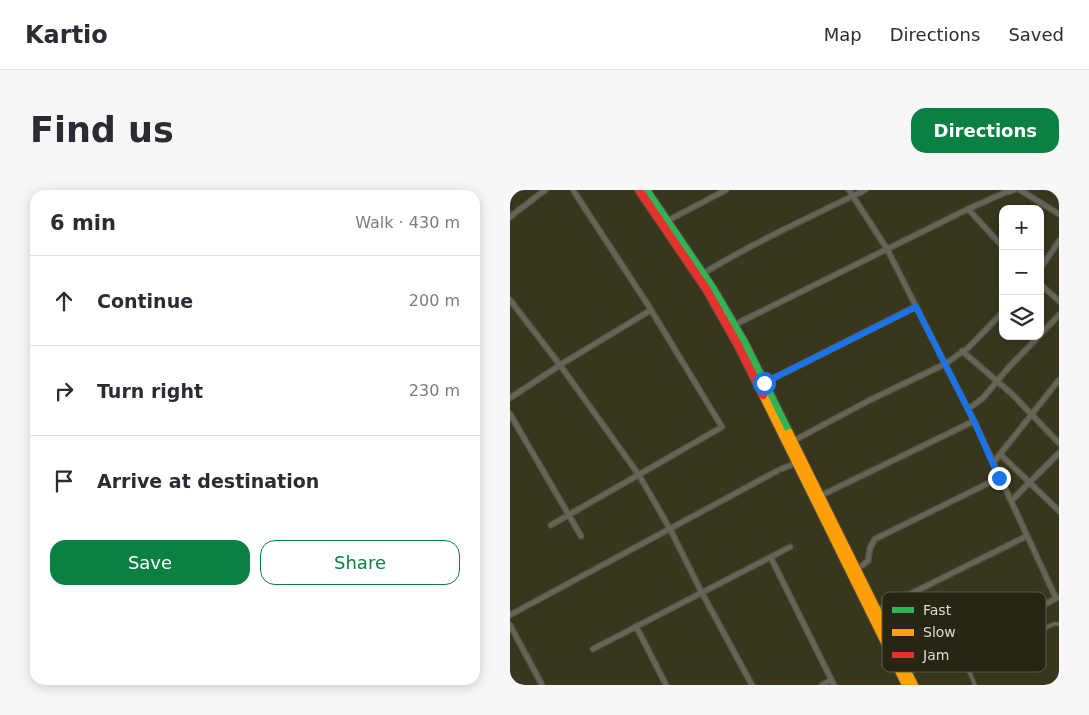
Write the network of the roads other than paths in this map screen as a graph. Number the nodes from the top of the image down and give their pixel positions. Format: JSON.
{"nodes":[{"id":1,"x":545,"y":190,"type":"edge"},
{"id":2,"x":573,"y":190,"type":"edge"},
{"id":3,"x":639,"y":190,"type":"edge"},
{"id":4,"x":646,"y":190,"type":"edge"},
{"id":5,"x":726,"y":190,"type":"edge"},
{"id":6,"x":849,"y":190,"type":"edge"},
{"id":7,"x":865,"y":190,"type":"edge"},
{"id":8,"x":1014,"y":190,"type":"edge"},
{"id":9,"x":1020,"y":190,"type":"edge"},
{"id":10,"x":853,"y":196,"type":"junction"},
{"id":11,"x":968,"y":210,"type":"junction"},
{"id":12,"x":1059,"y":214,"type":"edge"},
{"id":13,"x":510,"y":217,"type":"edge"},
{"id":14,"x":667,"y":221,"type":"junction"},
{"id":15,"x":1059,"y":241,"type":"edge"},
{"id":16,"x":999,"y":243,"type":"edge"},
{"id":17,"x":887,"y":249,"type":"junction"},
{"id":18,"x":1044,"y":263,"type":"edge"},
{"id":19,"x":702,"y":274,"type":"junction"},
{"id":20,"x":1044,"y":288,"type":"edge"},
{"id":21,"x":510,"y":300,"type":"edge"},
{"id":22,"x":1059,"y":301,"type":"edge"},
{"id":23,"x":916,"y":307,"type":"junction"},
{"id":24,"x":651,"y":310,"type":"junction"},
{"id":25,"x":1059,"y":314,"type":"edge"},
{"id":26,"x":999,"y":316,"type":"edge"},
{"id":27,"x":734,"y":325,"type":"junction"},
{"id":28,"x":1044,"y":331,"type":"edge"},
{"id":29,"x":1036,"y":340,"type":"edge"},
{"id":30,"x":962,"y":351,"type":"junction"},
{"id":31,"x":946,"y":364,"type":"junction"},
{"id":32,"x":560,"y":365,"type":"junction"},
{"id":33,"x":1059,"y":380,"type":"edge"},
{"id":34,"x":998,"y":382,"type":"junction"},
{"id":35,"x":764,"y":383,"type":"junction"},
{"id":36,"x":510,"y":398,"type":"edge"},
{"id":37,"x":968,"y":409,"type":"junction"},
{"id":38,"x":510,"y":414,"type":"edge"},
{"id":39,"x":1032,"y":414,"type":"junction"},
{"id":40,"x":974,"y":421,"type":"junction"},
{"id":41,"x":793,"y":441,"type":"junction"},
{"id":42,"x":1059,"y":443,"type":"edge"},
{"id":43,"x":1059,"y":453,"type":"edge"},
{"id":44,"x":1000,"y":454,"type":"junction"},
{"id":45,"x":799,"y":461,"type":"junction"},
{"id":46,"x":993,"y":463,"type":"junction"},
{"id":47,"x":639,"y":475,"type":"junction"},
{"id":48,"x":999,"y":478,"type":"junction"},
{"id":49,"x":1030,"y":483,"type":"junction"},
{"id":50,"x":820,"y":496,"type":"junction"},
{"id":51,"x":1011,"y":501,"type":"junction"},
{"id":52,"x":1059,"y":511,"type":"edge"},
{"id":53,"x":569,"y":515,"type":"junction"},
{"id":54,"x":551,"y":526,"type":"dead end"},
{"id":55,"x":670,"y":529,"type":"junction"},
{"id":56,"x":580,"y":536,"type":"dead end"},
{"id":57,"x":1028,"y":536,"type":"junction"},
{"id":58,"x":790,"y":547,"type":"dead end"},
{"id":59,"x":771,"y":558,"type":"junction"},
{"id":60,"x":856,"y":570,"type":"junction"},
{"id":61,"x":915,"y":592,"type":"edge"},
{"id":62,"x":702,"y":593,"type":"junction"},
{"id":63,"x":1057,"y":598,"type":"edge"},
{"id":64,"x":882,"y":608,"type":"edge"},
{"id":65,"x":876,"y":611,"type":"junction"},
{"id":66,"x":510,"y":615,"type":"edge"},
{"id":67,"x":882,"y":623,"type":"edge"},
{"id":68,"x":1059,"y":624,"type":"edge"},
{"id":69,"x":510,"y":625,"type":"edge"},
{"id":70,"x":636,"y":626,"type":"junction"},
{"id":71,"x":1046,"y":628,"type":"edge"},
{"id":72,"x":882,"y":635,"type":"edge"},
{"id":73,"x":593,"y":649,"type":"dead end"},
{"id":74,"x":900,"y":672,"type":"edge"},
{"id":75,"x":907,"y":672,"type":"edge"},
{"id":76,"x":968,"y":672,"type":"edge"},
{"id":77,"x":831,"y":680,"type":"junction"},
{"id":78,"x":542,"y":685,"type":"edge"},
{"id":79,"x":666,"y":685,"type":"edge"},
{"id":80,"x":752,"y":685,"type":"edge"},
{"id":81,"x":822,"y":685,"type":"edge"},
{"id":82,"x":834,"y":685,"type":"edge"},
{"id":83,"x":906,"y":685,"type":"edge"},
{"id":84,"x":914,"y":685,"type":"edge"},
{"id":85,"x":975,"y":685,"type":"edge"}],
"edges":[{"from":1,"to":13,"type":"street"},
{"from":2,"to":24,"type":"street"},
{"from":3,"to":45,"type":"highway"},
{"from":4,"to":14,"type":"highway"},
{"from":5,"to":14,"type":"street"},
{"from":6,"to":10,"type":"street"},
{"from":7,"to":10,"type":"street"},
{"from":8,"to":11,"type":"street"},
{"from":9,"to":12,"type":"street"},
{"from":10,"to":17,"type":"street"},
{"from":10,"to":19,"type":"street"},
{"from":11,"to":16,"type":"street"},
{"from":11,"to":17,"type":"street"},
{"from":14,"to":19,"type":"highway"},
{"from":15,"to":18,"type":"street"},
{"from":17,"to":23,"type":"street"},
{"from":17,"to":27,"type":"street"},
{"from":19,"to":27,"type":"highway"},
{"from":20,"to":22,"type":"street"},
{"from":21,"to":32,"type":"street"},
{"from":23,"to":31,"type":"street"},
{"from":23,"to":35,"type":"street"},
{"from":24,"to":32,"type":"street"},
{"from":24,"to":47,"type":"street"},
{"from":25,"to":28,"type":"street"},
{"from":26,"to":30,"type":"street"},
{"from":27,"to":35,"type":"highway"},
{"from":29,"to":34,"type":"street"},
{"from":30,"to":31,"type":"street"},
{"from":30,"to":34,"type":"street"},
{"from":31,"to":37,"type":"street"},
{"from":31,"to":41,"type":"street"},
{"from":32,"to":36,"type":"street"},
{"from":32,"to":47,"type":"street"},
{"from":33,"to":39,"type":"street"},
{"from":34,"to":37,"type":"street"},
{"from":34,"to":39,"type":"street"},
{"from":35,"to":41,"type":"highway"},
{"from":37,"to":40,"type":"street"},
{"from":38,"to":53,"type":"street"},
{"from":39,"to":42,"type":"street"},
{"from":39,"to":44,"type":"street"},
{"from":40,"to":46,"type":"street"},
{"from":40,"to":50,"type":"street"},
{"from":41,"to":45,"type":"highway"},
{"from":43,"to":49,"type":"street"},
{"from":44,"to":46,"type":"street"},
{"from":44,"to":49,"type":"street"},
{"from":45,"to":50,"type":"highway"},
{"from":45,"to":55,"type":"street"},
{"from":45,"to":72,"type":"highway"},
{"from":46,"to":48,"type":"street"},
{"from":47,"to":53,"type":"street"},
{"from":47,"to":55,"type":"street"},
{"from":48,"to":51,"type":"street"},
{"from":48,"to":60,"type":"street"},
{"from":49,"to":51,"type":"street"},
{"from":49,"to":52,"type":"street"},
{"from":50,"to":60,"type":"highway"},
{"from":51,"to":57,"type":"street"},
{"from":53,"to":54,"type":"street"},
{"from":53,"to":56,"type":"street"},
{"from":55,"to":62,"type":"street"},
{"from":55,"to":66,"type":"street"},
{"from":57,"to":61,"type":"street"},
{"from":57,"to":63,"type":"street"},
{"from":58,"to":59,"type":"street"},
{"from":59,"to":62,"type":"street"},
{"from":59,"to":77,"type":"street"},
{"from":60,"to":65,"type":"highway"},
{"from":62,"to":70,"type":"street"},
{"from":62,"to":80,"type":"street"},
{"from":64,"to":65,"type":"street"},
{"from":65,"to":67,"type":"highway"},
{"from":68,"to":71,"type":"lane"},
{"from":69,"to":78,"type":"street"},
{"from":70,"to":73,"type":"street"},
{"from":70,"to":79,"type":"street"},
{"from":74,"to":83,"type":"highway"},
{"from":75,"to":84,"type":"highway"},
{"from":76,"to":85,"type":"lane"},
{"from":77,"to":81,"type":"street"},
{"from":77,"to":82,"type":"street"}]}
